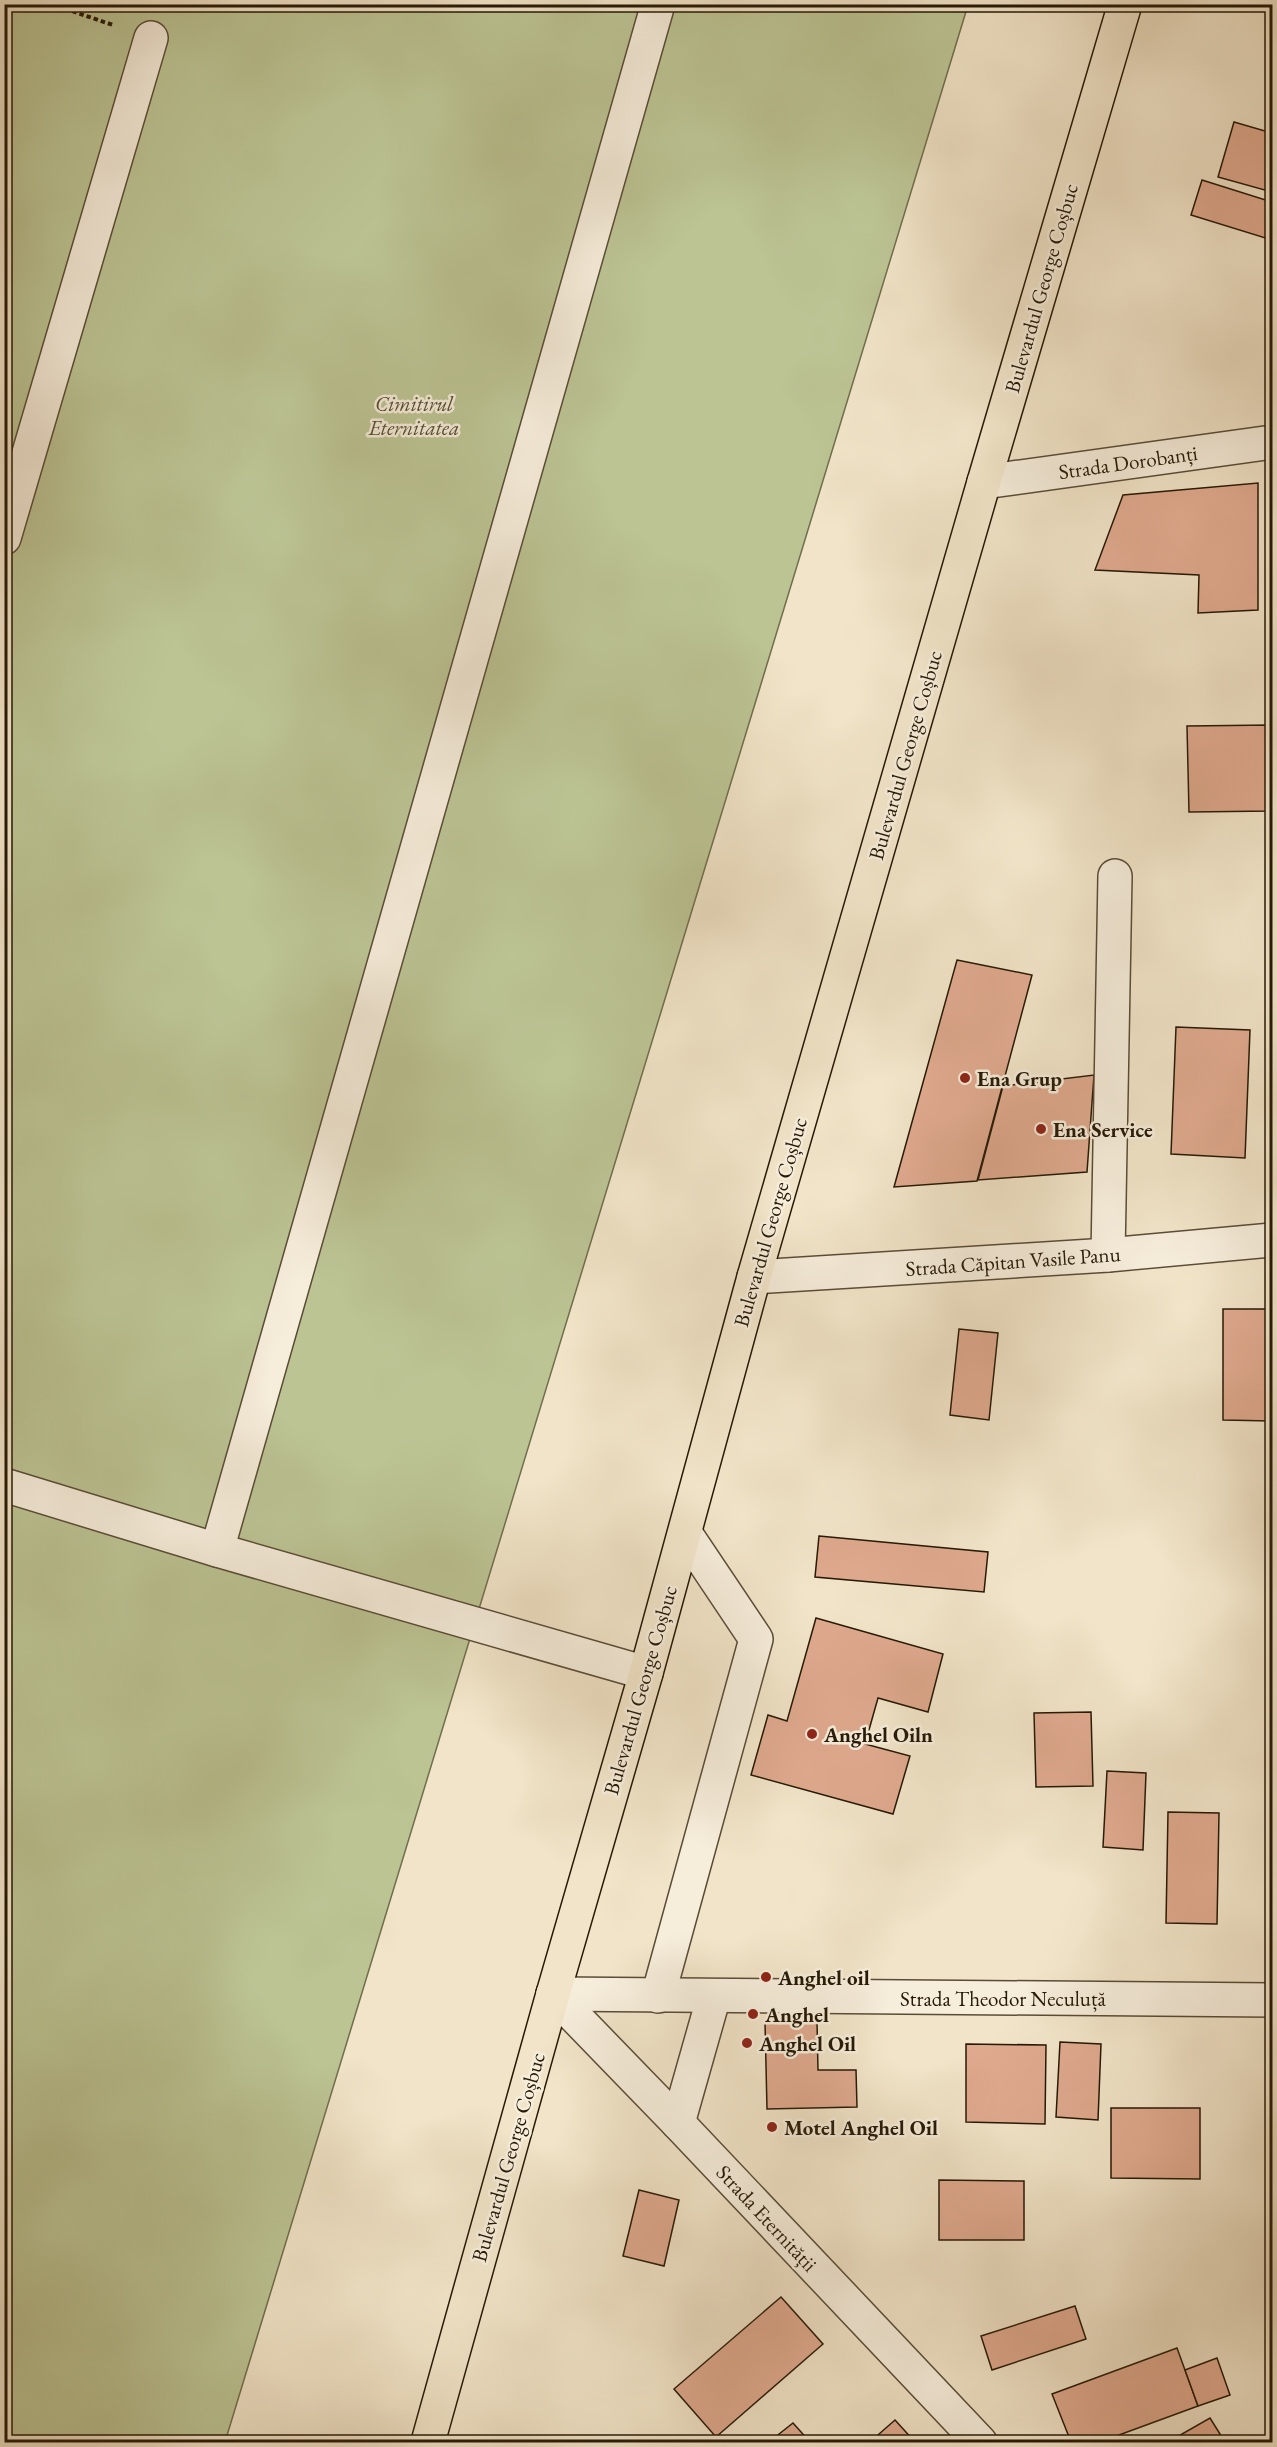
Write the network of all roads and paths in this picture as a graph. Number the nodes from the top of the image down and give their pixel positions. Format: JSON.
{"nodes":[{"id":1,"x":51,"y":4,"type":"edge"},
{"id":2,"x":658,"y":4,"type":"edge"},
{"id":3,"x":1125,"y":4,"type":"edge"},
{"id":4,"x":151,"y":38,"type":"joint"},
{"id":5,"x":1272,"y":442,"type":"edge"},
{"id":6,"x":984,"y":482,"type":"junction"},
{"id":7,"x":4,"y":538,"type":"edge"},
{"id":8,"x":1115,"y":876,"type":"dead end"},
{"id":9,"x":1272,"y":1240,"type":"edge"},
{"id":10,"x":1108,"y":1255,"type":"junction"},
{"id":11,"x":754,"y":1277,"type":"junction"},
{"id":12,"x":4,"y":1485,"type":"edge"},
{"id":13,"x":685,"y":1533,"type":"junction"},
{"id":14,"x":217,"y":1550,"type":"junction"},
{"id":15,"x":646,"y":1672,"type":"junction"},
{"id":16,"x":553,"y":1995,"type":"junction"},
{"id":17,"x":658,"y":1996,"type":"junction"},
{"id":18,"x":714,"y":1996,"type":"junction"},
{"id":19,"x":1272,"y":2000,"type":"edge"},
{"id":20,"x":678,"y":2123,"type":"junction"},
{"id":21,"x":428,"y":2442,"type":"edge"},
{"id":22,"x":980,"y":2442,"type":"edge"}],
"edges":[{"from":1,"to":4,"type":"path"},
{"from":2,"to":14,"type":"street"},
{"from":3,"to":6,"type":"main road","name":"Bulevardul George Coșbuc"},
{"from":4,"to":7,"type":"street"},
{"from":5,"to":6,"type":"street","name":"Strada Dorobanți"},
{"from":6,"to":11,"type":"main road","name":"Bulevardul George Coșbuc"},
{"from":8,"to":10,"type":"street"},
{"from":9,"to":10,"type":"street","name":"Strada Căpitan Vasile Panu"},
{"from":10,"to":11,"type":"street","name":"Strada Căpitan Vasile Panu"},
{"from":11,"to":13,"type":"main road","name":"Bulevardul George Coșbuc"},
{"from":12,"to":14,"type":"street"},
{"from":13,"to":15,"type":"main road","name":"Bulevardul George Coșbuc"},
{"from":13,"to":17,"type":"street"},
{"from":14,"to":15,"type":"street"},
{"from":15,"to":16,"type":"main road","name":"Bulevardul George Coșbuc"},
{"from":16,"to":17,"type":"street","name":"Strada Theodor Neculuță"},
{"from":16,"to":20,"type":"street","name":"Strada Eternității"},
{"from":16,"to":21,"type":"main road","name":"Bulevardul George Coșbuc"},
{"from":17,"to":18,"type":"street","name":"Strada Theodor Neculuță"},
{"from":18,"to":19,"type":"street","name":"Strada Theodor Neculuță"},
{"from":18,"to":20,"type":"street"},
{"from":20,"to":22,"type":"street","name":"Strada Eternității"}]}
